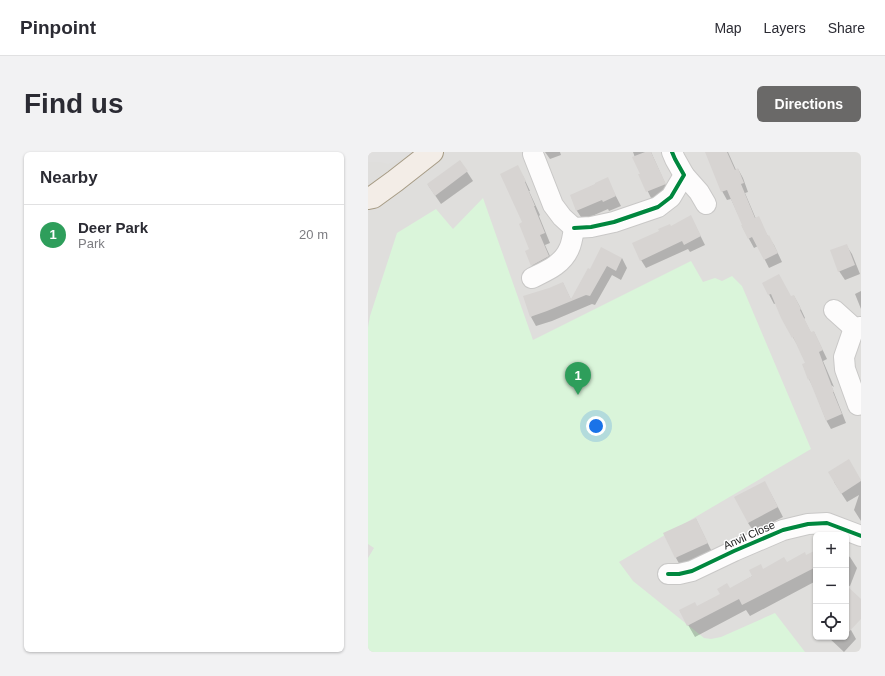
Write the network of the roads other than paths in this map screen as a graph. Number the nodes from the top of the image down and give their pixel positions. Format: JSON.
{"nodes":[{"id":1,"x":432,"y":152,"type":"edge"},
{"id":2,"x":672,"y":152,"type":"edge"},
{"id":3,"x":533,"y":154,"type":"dead end"},
{"id":4,"x":684,"y":175,"type":"junction"},
{"id":5,"x":368,"y":198,"type":"edge"},
{"id":6,"x":706,"y":204,"type":"dead end"},
{"id":7,"x":574,"y":228,"type":"junction"},
{"id":8,"x":532,"y":278,"type":"dead end"},
{"id":9,"x":834,"y":310,"type":"dead end"},
{"id":10,"x":858,"y":328,"type":"edge"},
{"id":11,"x":858,"y":405,"type":"dead end"},
{"id":12,"x":861,"y":536,"type":"edge"},
{"id":13,"x":668,"y":574,"type":"dead end"}],
"edges":[{"from":1,"to":5,"type":"main road"},
{"from":2,"to":4,"type":"street"},
{"from":3,"to":7,"type":"street"},
{"from":4,"to":6,"type":"street"},
{"from":4,"to":7,"type":"street"},
{"from":7,"to":8,"type":"street"},
{"from":9,"to":10,"type":"street"},
{"from":10,"to":11,"type":"street"},
{"from":12,"to":13,"type":"street","name":"Anvil Close"}]}
